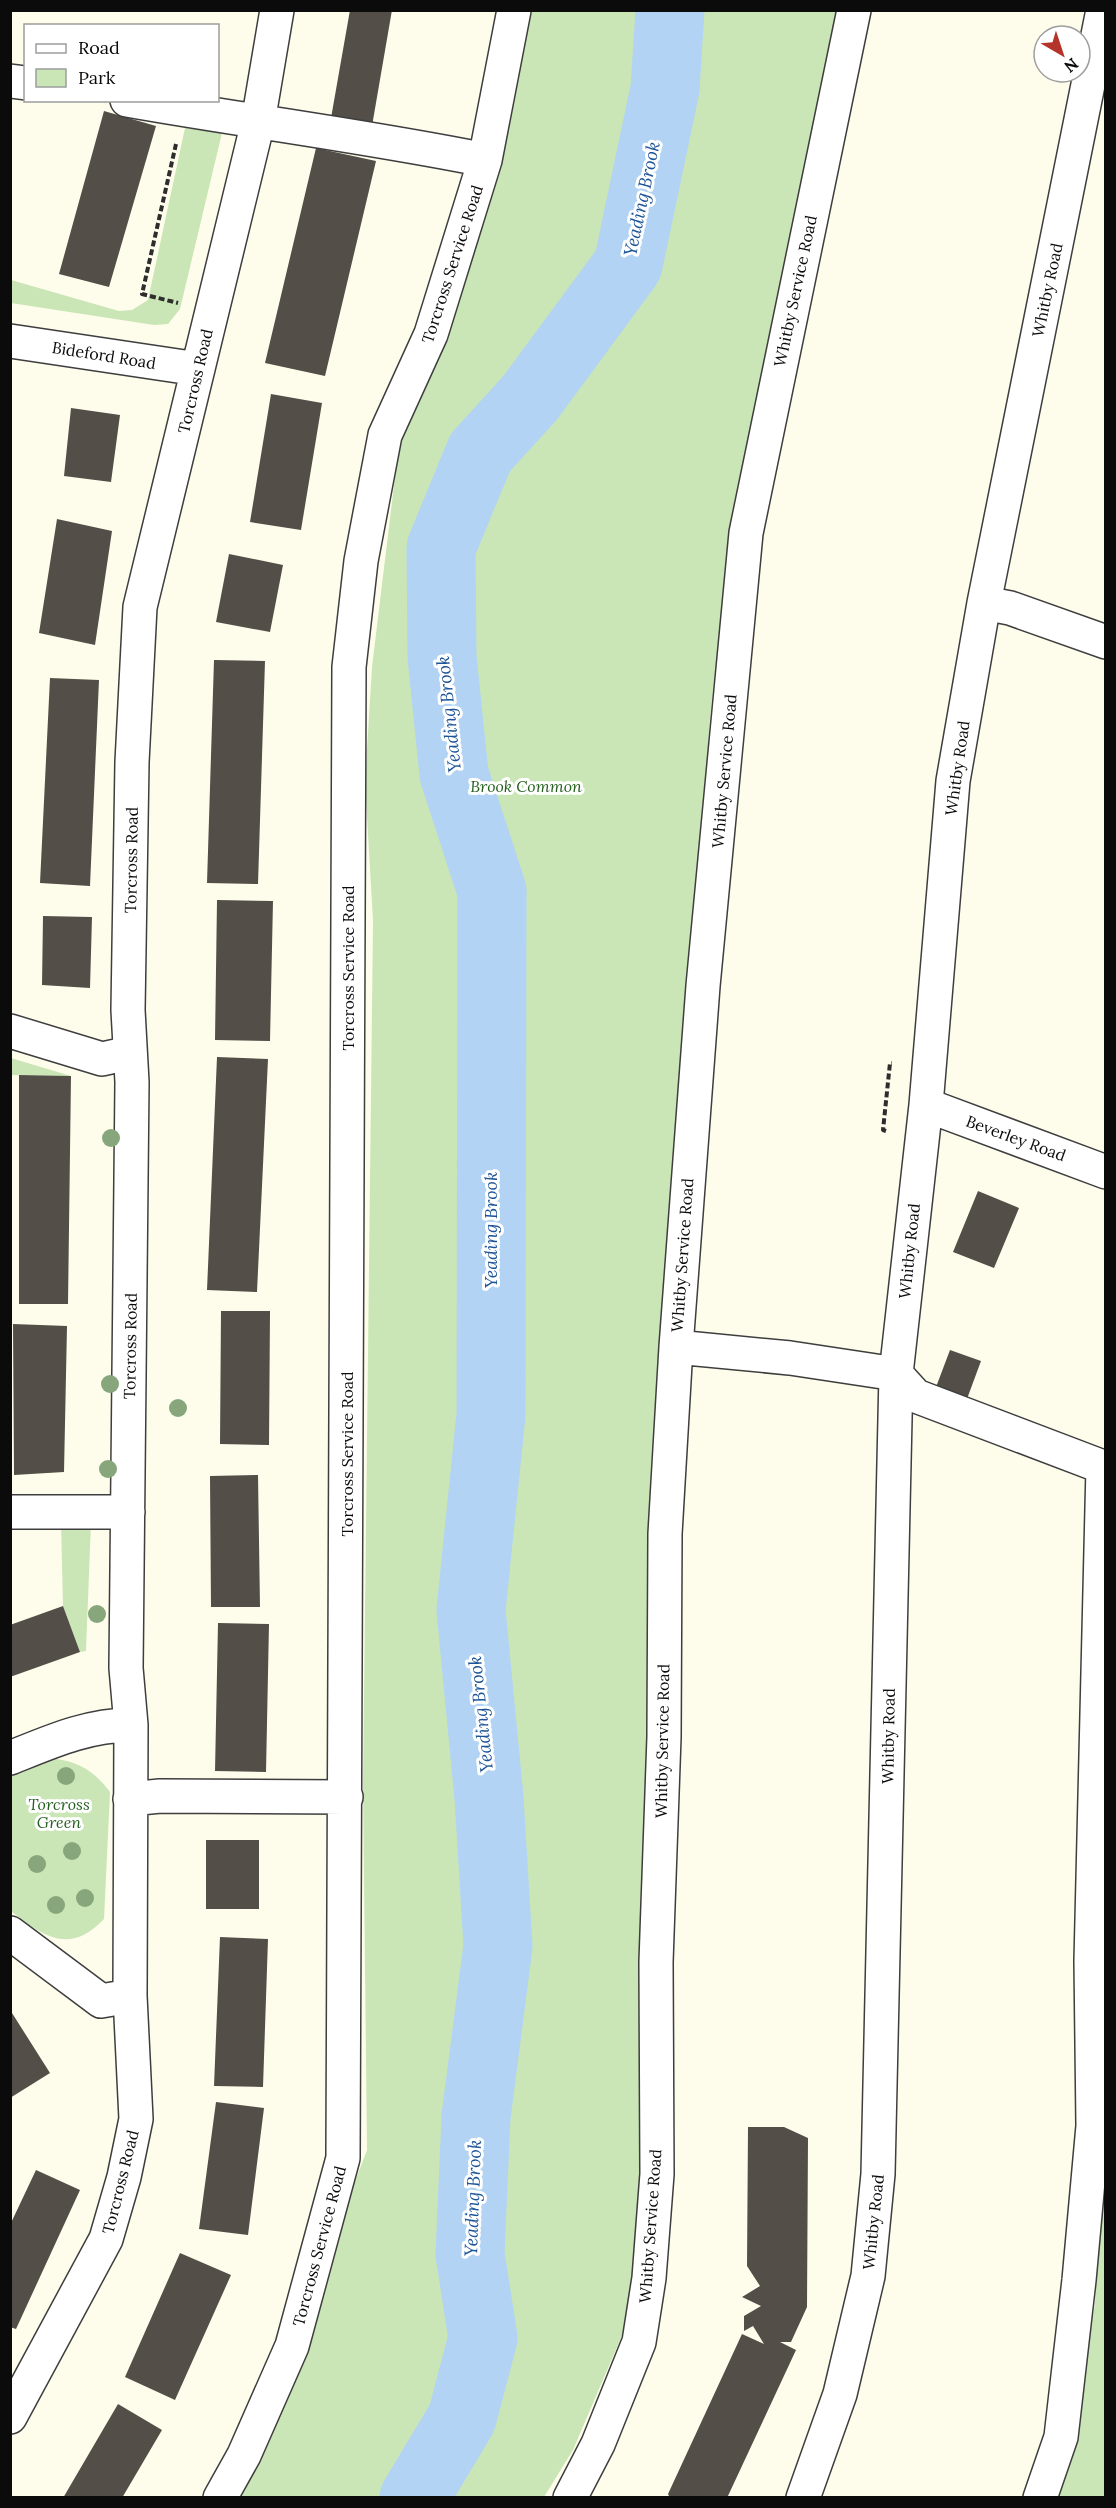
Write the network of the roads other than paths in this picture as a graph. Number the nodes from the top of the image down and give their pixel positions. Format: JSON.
{"nodes":[{"id":1,"x":277,"y":10,"type":"edge"},
{"id":2,"x":514,"y":10,"type":"edge"},
{"id":3,"x":854,"y":10,"type":"edge"},
{"id":4,"x":1103,"y":10,"type":"edge"},
{"id":5,"x":139,"y":102,"type":"edge"},
{"id":6,"x":1095,"y":112,"type":"edge"},
{"id":7,"x":258,"y":122,"type":"junction"},
{"id":8,"x":485,"y":160,"type":"junction"},
{"id":9,"x":10,"y":341,"type":"edge"},
{"id":10,"x":198,"y":369,"type":"junction"},
{"id":11,"x":984,"y":603,"type":"junction"},
{"id":12,"x":1106,"y":642,"type":"edge"},
{"id":13,"x":10,"y":1031,"type":"edge"},
{"id":14,"x":129,"y":1053,"type":"junction"},
{"id":15,"x":926,"y":1104,"type":"junction"},
{"id":16,"x":1106,"y":1172,"type":"edge"},
{"id":17,"x":676,"y":1347,"type":"junction"},
{"id":18,"x":896,"y":1374,"type":"junction"},
{"id":19,"x":1104,"y":1468,"type":"edge"},
{"id":20,"x":10,"y":1512,"type":"edge"},
{"id":21,"x":128,"y":1512,"type":"junction"},
{"id":22,"x":131,"y":1725,"type":"junction"},
{"id":23,"x":10,"y":1758,"type":"edge"},
{"id":24,"x":346,"y":1797,"type":"junction"},
{"id":25,"x":130,"y":1799,"type":"junction"},
{"id":26,"x":10,"y":1933,"type":"edge"},
{"id":27,"x":130,"y":1996,"type":"junction"},
{"id":28,"x":10,"y":2417,"type":"edge"},
{"id":29,"x":220,"y":2498,"type":"edge"},
{"id":30,"x":570,"y":2498,"type":"edge"},
{"id":31,"x":803,"y":2498,"type":"edge"},
{"id":32,"x":1040,"y":2498,"type":"edge"}],
"edges":[{"from":1,"to":7,"type":"street","name":"Torcross Road"},
{"from":2,"to":8,"type":"street","name":"Torcross Service Road"},
{"from":3,"to":17,"type":"street","name":"Whitby Service Road"},
{"from":4,"to":6,"type":"street","name":"Whitby Road"},
{"from":5,"to":7,"type":"street"},
{"from":6,"to":11,"type":"street","name":"Whitby Road"},
{"from":7,"to":8,"type":"street"},
{"from":7,"to":10,"type":"street","name":"Torcross Road"},
{"from":8,"to":24,"type":"street","name":"Torcross Service Road"},
{"from":9,"to":10,"type":"street","name":"Bideford Road"},
{"from":10,"to":14,"type":"street","name":"Torcross Road"},
{"from":11,"to":12,"type":"street"},
{"from":11,"to":15,"type":"street","name":"Whitby Road"},
{"from":13,"to":14,"type":"street"},
{"from":14,"to":21,"type":"street","name":"Torcross Road"},
{"from":15,"to":16,"type":"street","name":"Beverley Road"},
{"from":15,"to":18,"type":"street","name":"Whitby Road"},
{"from":17,"to":18,"type":"street"},
{"from":17,"to":30,"type":"street","name":"Whitby Service Road"},
{"from":18,"to":19,"type":"street"},
{"from":18,"to":31,"type":"street","name":"Whitby Road"},
{"from":19,"to":32,"type":"street"},
{"from":20,"to":21,"type":"street"},
{"from":21,"to":22,"type":"street","name":"Torcross Road"},
{"from":22,"to":23,"type":"street"},
{"from":22,"to":25,"type":"street","name":"Torcross Road"},
{"from":24,"to":25,"type":"street"},
{"from":24,"to":29,"type":"street","name":"Torcross Service Road"},
{"from":25,"to":27,"type":"street","name":"Torcross Road"},
{"from":26,"to":27,"type":"street"},
{"from":27,"to":28,"type":"street","name":"Torcross Road"}]}
